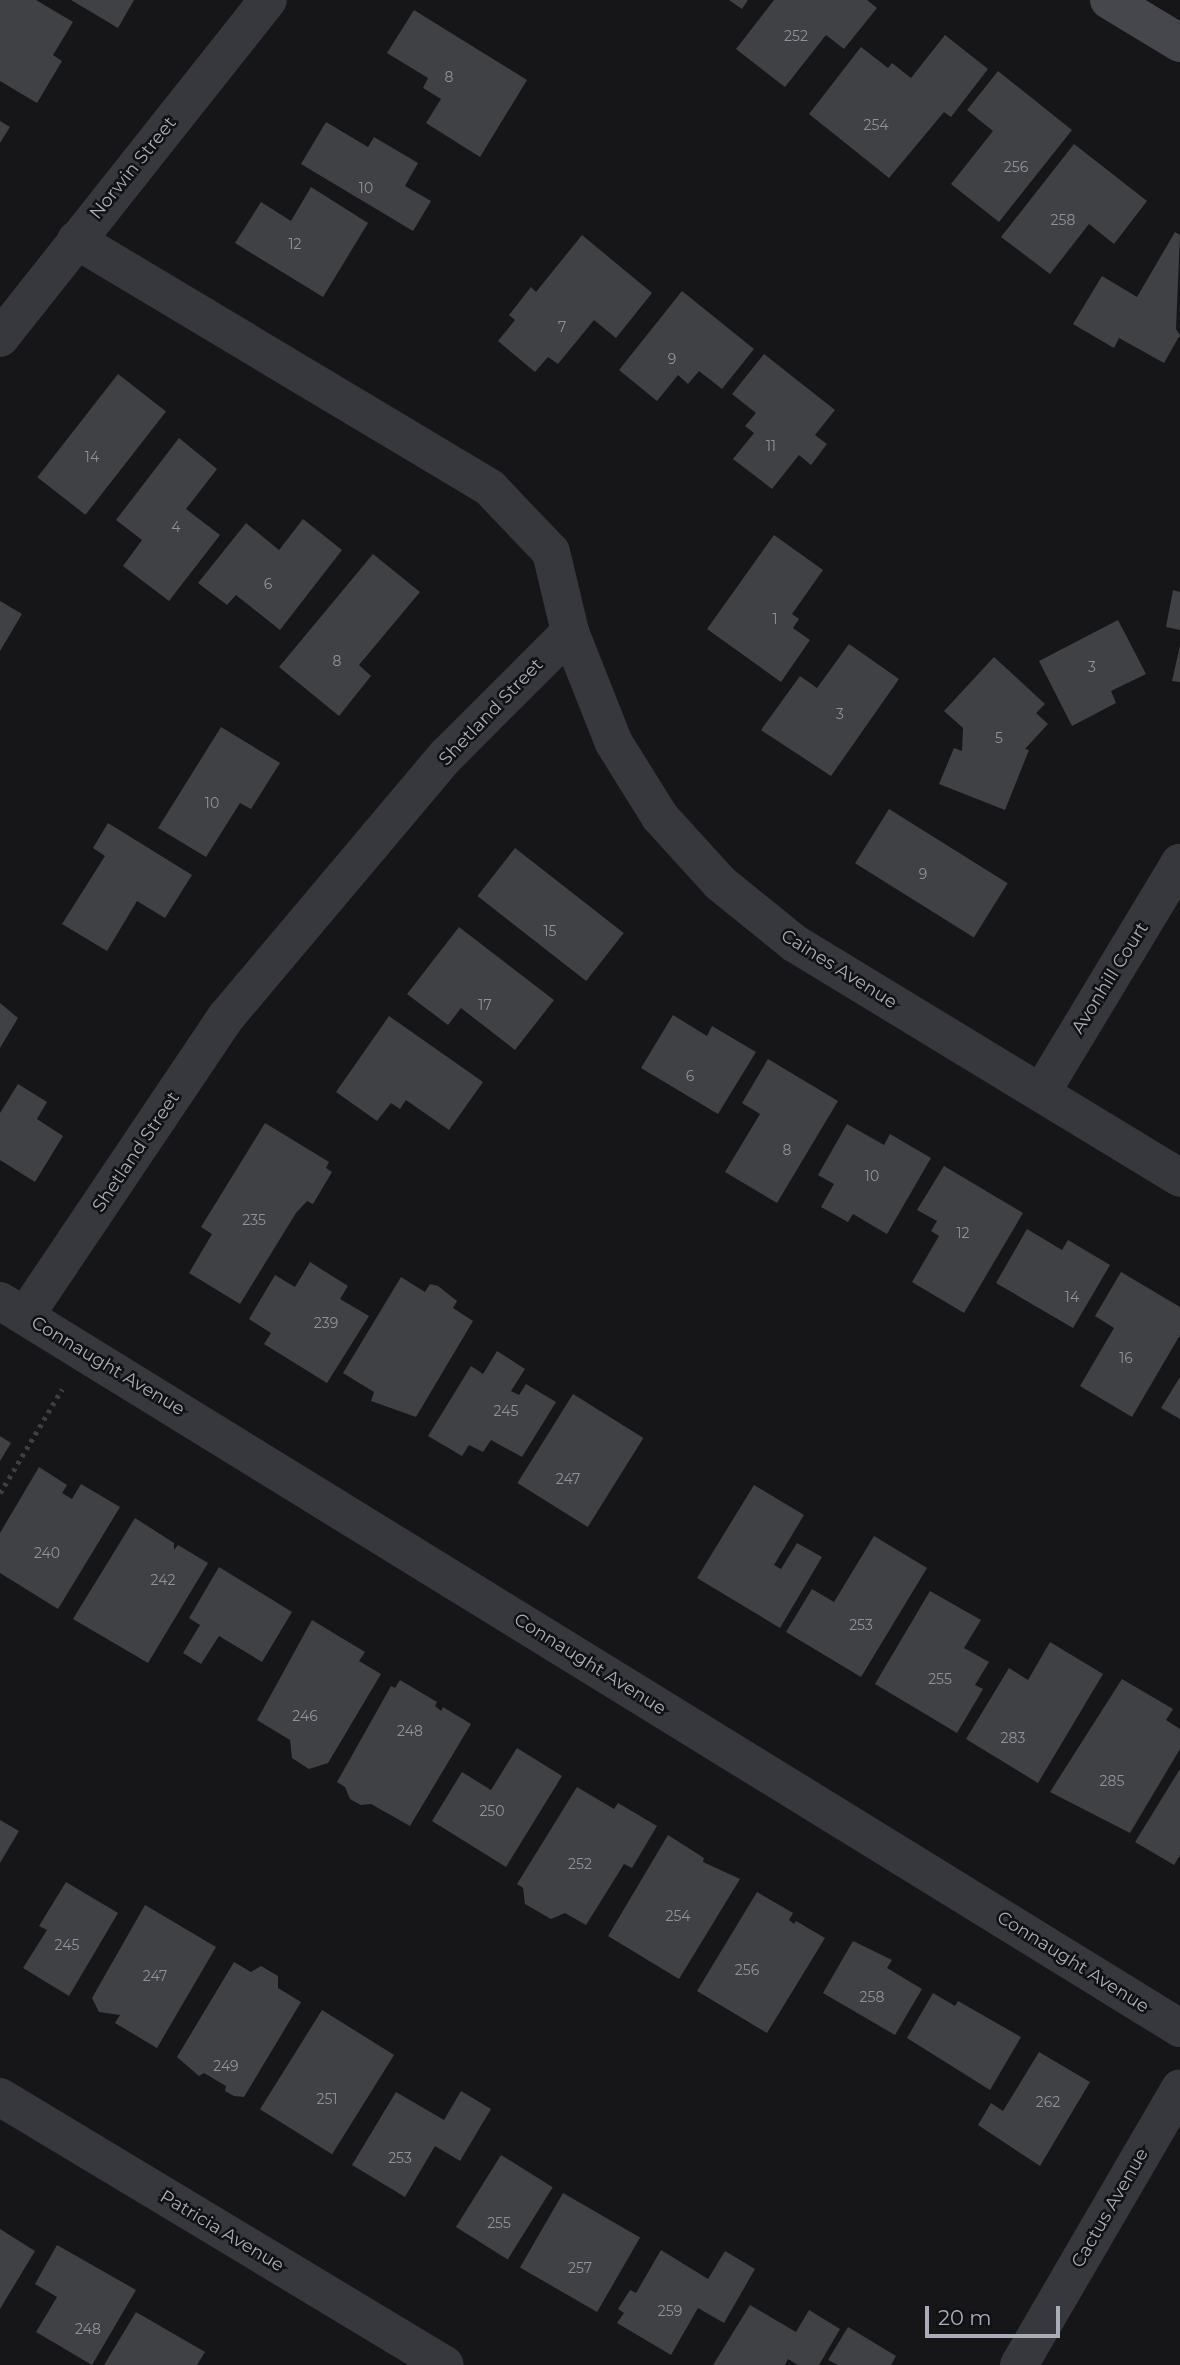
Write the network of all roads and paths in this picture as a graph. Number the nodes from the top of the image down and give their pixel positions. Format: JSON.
{"nodes":[{"id":1,"x":268,"y":0,"type":"edge"},
{"id":2,"x":1110,"y":0,"type":"edge"},
{"id":3,"x":1180,"y":43,"type":"edge"},
{"id":4,"x":76,"y":240,"type":"junction"},
{"id":5,"x":0,"y":338,"type":"edge"},
{"id":6,"x":570,"y":632,"type":"junction"},
{"id":7,"x":1180,"y":863,"type":"edge"},
{"id":8,"x":1041,"y":1093,"type":"junction"},
{"id":9,"x":1180,"y":1178,"type":"edge"},
{"id":10,"x":13,"y":1309,"type":"edge"},
{"id":11,"x":84,"y":1351,"type":"junction"},
{"id":12,"x":0,"y":1493,"type":"edge"},
{"id":13,"x":1180,"y":2028,"type":"edge"},
{"id":14,"x":1180,"y":2088,"type":"edge"},
{"id":15,"x":0,"y":2097,"type":"edge"},
{"id":16,"x":444,"y":2365,"type":"edge"},
{"id":17,"x":1019,"y":2365,"type":"edge"}],
"edges":[{"from":1,"to":4,"type":"street","name":"Norwin Street"},
{"from":2,"to":3,"type":"street"},
{"from":4,"to":5,"type":"street","name":"Norwin Street"},
{"from":4,"to":6,"type":"street"},
{"from":6,"to":8,"type":"street","name":"Caines Avenue"},
{"from":6,"to":10,"type":"street","name":"Shetland Street"},
{"from":7,"to":8,"type":"street","name":"Avonhill Court"},
{"from":8,"to":9,"type":"street","name":"Caines Avenue"},
{"from":10,"to":11,"type":"street","name":"Connaught Avenue"},
{"from":11,"to":12,"type":"path"},
{"from":11,"to":13,"type":"street","name":"Connaught Avenue"},
{"from":14,"to":17,"type":"street","name":"Cactus Avenue"},
{"from":15,"to":16,"type":"street","name":"Patricia Avenue"}]}
